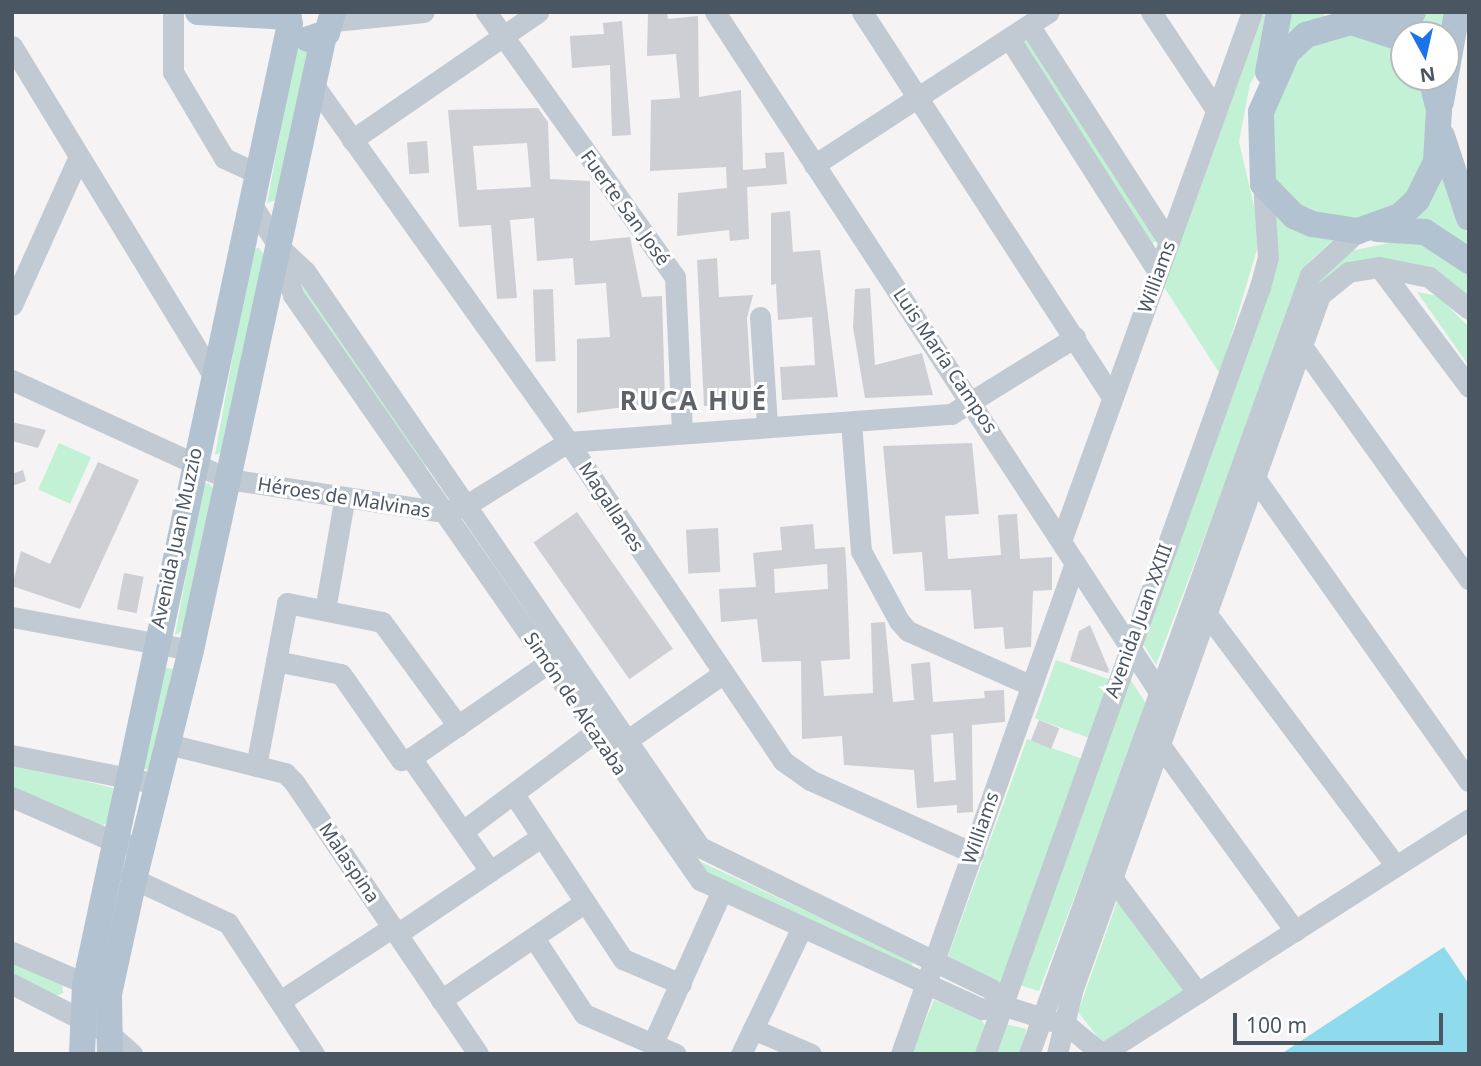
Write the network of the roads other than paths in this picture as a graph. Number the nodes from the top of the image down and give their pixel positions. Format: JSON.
{"nodes":[{"id":1,"x":173,"y":12,"type":"edge"},
{"id":2,"x":198,"y":12,"type":"edge"},
{"id":3,"x":424,"y":12,"type":"edge"},
{"id":4,"x":485,"y":12,"type":"edge"},
{"id":5,"x":538,"y":12,"type":"edge"},
{"id":6,"x":715,"y":12,"type":"edge"},
{"id":7,"x":862,"y":12,"type":"edge"},
{"id":8,"x":1049,"y":12,"type":"edge"},
{"id":9,"x":1152,"y":12,"type":"edge"},
{"id":10,"x":1252,"y":12,"type":"edge"},
{"id":11,"x":1279,"y":12,"type":"edge"},
{"id":12,"x":1413,"y":12,"type":"edge"},
{"id":13,"x":1457,"y":12,"type":"edge"},
{"id":14,"x":290,"y":18,"type":"edge"},
{"id":15,"x":1351,"y":20,"type":"edge"},
{"id":16,"x":330,"y":23,"type":"edge"},
{"id":17,"x":1018,"y":26,"type":"edge"},
{"id":18,"x":1390,"y":34,"type":"edge"},
{"id":19,"x":503,"y":36,"type":"junction"},
{"id":20,"x":12,"y":46,"type":"edge"},
{"id":21,"x":20,"y":76,"type":"edge"},
{"id":22,"x":313,"y":83,"type":"junction"},
{"id":23,"x":1434,"y":91,"type":"edge"},
{"id":24,"x":918,"y":97,"type":"junction"},
{"id":25,"x":1216,"y":110,"type":"junction"},
{"id":26,"x":1261,"y":112,"type":"junction"},
{"id":27,"x":1439,"y":120,"type":"junction"},
{"id":28,"x":352,"y":140,"type":"junction"},
{"id":29,"x":78,"y":159,"type":"junction"},
{"id":30,"x":814,"y":165,"type":"junction"},
{"id":31,"x":257,"y":174,"type":"junction"},
{"id":32,"x":1264,"y":184,"type":"junction"},
{"id":33,"x":251,"y":203,"type":"junction"},
{"id":34,"x":1469,"y":218,"type":"edge"},
{"id":35,"x":1363,"y":230,"type":"junction"},
{"id":36,"x":1169,"y":242,"type":"junction"},
{"id":37,"x":278,"y":246,"type":"junction"},
{"id":38,"x":1469,"y":261,"type":"edge"},
{"id":39,"x":1379,"y":267,"type":"junction"},
{"id":40,"x":1158,"y":272,"type":"junction"},
{"id":41,"x":12,"y":305,"type":"edge"},
{"id":42,"x":1469,"y":309,"type":"edge"},
{"id":43,"x":760,"y":317,"type":"dead end"},
{"id":44,"x":1075,"y":337,"type":"junction"},
{"id":45,"x":1302,"y":346,"type":"junction"},
{"id":46,"x":212,"y":374,"type":"junction"},
{"id":47,"x":12,"y":380,"type":"edge"},
{"id":48,"x":1469,"y":387,"type":"edge"},
{"id":49,"x":1113,"y":398,"type":"junction"},
{"id":50,"x":974,"y":402,"type":"junction"},
{"id":51,"x":851,"y":422,"type":"junction"},
{"id":52,"x":767,"y":426,"type":"junction"},
{"id":53,"x":682,"y":432,"type":"junction"},
{"id":54,"x":568,"y":442,"type":"junction"},
{"id":55,"x":193,"y":464,"type":"junction"},
{"id":56,"x":1255,"y":478,"type":"junction"},
{"id":57,"x":228,"y":479,"type":"junction"},
{"id":58,"x":344,"y":501,"type":"junction"},
{"id":59,"x":465,"y":506,"type":"junction"},
{"id":60,"x":444,"y":512,"type":"junction"},
{"id":61,"x":1061,"y":541,"type":"junction"},
{"id":62,"x":1075,"y":563,"type":"junction"},
{"id":63,"x":1469,"y":579,"type":"edge"},
{"id":64,"x":325,"y":610,"type":"junction"},
{"id":65,"x":1206,"y":613,"type":"junction"},
{"id":66,"x":12,"y":617,"type":"edge"},
{"id":67,"x":155,"y":643,"type":"junction"},
{"id":68,"x":1129,"y":648,"type":"junction"},
{"id":69,"x":191,"y":650,"type":"junction"},
{"id":70,"x":276,"y":662,"type":"junction"},
{"id":71,"x":548,"y":663,"type":"junction"},
{"id":72,"x":721,"y":675,"type":"junction"},
{"id":73,"x":1030,"y":685,"type":"junction"},
{"id":74,"x":1159,"y":692,"type":"junction"},
{"id":75,"x":1172,"y":711,"type":"junction"},
{"id":76,"x":458,"y":726,"type":"junction"},
{"id":77,"x":594,"y":733,"type":"junction"},
{"id":78,"x":627,"y":740,"type":"junction"},
{"id":79,"x":168,"y":744,"type":"junction"},
{"id":80,"x":1160,"y":745,"type":"junction"},
{"id":81,"x":609,"y":753,"type":"junction"},
{"id":82,"x":12,"y":755,"type":"edge"},
{"id":83,"x":411,"y":758,"type":"junction"},
{"id":84,"x":256,"y":766,"type":"junction"},
{"id":85,"x":129,"y":778,"type":"junction"},
{"id":86,"x":1469,"y":781,"type":"edge"},
{"id":87,"x":158,"y":784,"type":"junction"},
{"id":88,"x":515,"y":796,"type":"junction"},
{"id":89,"x":12,"y":797,"type":"edge"},
{"id":90,"x":1469,"y":819,"type":"edge"},
{"id":91,"x":463,"y":831,"type":"junction"},
{"id":92,"x":541,"y":837,"type":"junction"},
{"id":93,"x":115,"y":842,"type":"junction"},
{"id":94,"x":141,"y":847,"type":"junction"},
{"id":95,"x":973,"y":853,"type":"junction"},
{"id":96,"x":1396,"y":866,"type":"junction"},
{"id":97,"x":490,"y":871,"type":"junction"},
{"id":98,"x":134,"y":879,"type":"junction"},
{"id":99,"x":1112,"y":879,"type":"junction"},
{"id":100,"x":722,"y":890,"type":"junction"},
{"id":101,"x":585,"y":902,"type":"junction"},
{"id":102,"x":802,"y":926,"type":"junction"},
{"id":103,"x":395,"y":930,"type":"junction"},
{"id":104,"x":1294,"y":931,"type":"junction"},
{"id":105,"x":534,"y":938,"type":"junction"},
{"id":106,"x":12,"y":952,"type":"edge"},
{"id":107,"x":936,"y":963,"type":"junction"},
{"id":108,"x":12,"y":984,"type":"edge"},
{"id":109,"x":681,"y":984,"type":"junction"},
{"id":110,"x":927,"y":985,"type":"junction"},
{"id":111,"x":97,"y":989,"type":"junction"},
{"id":112,"x":1198,"y":993,"type":"junction"},
{"id":113,"x":441,"y":1000,"type":"junction"},
{"id":114,"x":281,"y":1001,"type":"junction"},
{"id":115,"x":1002,"y":1005,"type":"junction"},
{"id":116,"x":1042,"y":1018,"type":"junction"},
{"id":117,"x":86,"y":1020,"type":"junction"},
{"id":118,"x":1068,"y":1026,"type":"junction"},
{"id":119,"x":753,"y":1028,"type":"junction"},
{"id":120,"x":653,"y":1043,"type":"junction"},
{"id":121,"x":110,"y":1044,"type":"edge"},
{"id":122,"x":777,"y":1047,"type":"edge"},
{"id":123,"x":82,"y":1054,"type":"edge"},
{"id":124,"x":132,"y":1054,"type":"edge"},
{"id":125,"x":314,"y":1054,"type":"edge"},
{"id":126,"x":478,"y":1054,"type":"edge"},
{"id":127,"x":676,"y":1054,"type":"edge"},
{"id":128,"x":741,"y":1054,"type":"edge"},
{"id":129,"x":811,"y":1054,"type":"edge"},
{"id":130,"x":901,"y":1054,"type":"edge"},
{"id":131,"x":985,"y":1054,"type":"edge"},
{"id":132,"x":1029,"y":1054,"type":"edge"},
{"id":133,"x":1057,"y":1054,"type":"edge"},
{"id":134,"x":1102,"y":1054,"type":"edge"}],
"edges":[{"from":1,"to":31,"type":"street"},
{"from":2,"to":14,"type":"main road"},
{"from":3,"to":16,"type":"street"},
{"from":4,"to":19,"type":"street","name":"Fuerte San José"},
{"from":5,"to":19,"type":"street"},
{"from":6,"to":30,"type":"street","name":"Luis María Campos"},
{"from":7,"to":24,"type":"street"},
{"from":8,"to":17,"type":"street"},
{"from":9,"to":25,"type":"street"},
{"from":10,"to":25,"type":"street","name":"Williams"},
{"from":11,"to":26,"type":"main road"},
{"from":12,"to":15,"type":"main road"},
{"from":13,"to":27,"type":"main road"},
{"from":14,"to":16,"type":"main road"},
{"from":14,"to":31,"type":"main road","name":"Avenida Juan Muzzio"},
{"from":15,"to":18,"type":"main road"},
{"from":15,"to":26,"type":"main road"},
{"from":16,"to":22,"type":"main road","name":"Avenida Juan Muzzio"},
{"from":17,"to":24,"type":"street"},
{"from":17,"to":36,"type":"street"},
{"from":17,"to":40,"type":"street"},
{"from":19,"to":28,"type":"street"},
{"from":19,"to":53,"type":"street","name":"Fuerte San José"},
{"from":20,"to":21,"type":"street"},
{"from":21,"to":29,"type":"street"},
{"from":22,"to":28,"type":"street","name":"Magallanes"},
{"from":22,"to":37,"type":"main road","name":"Avenida Juan Muzzio"},
{"from":23,"to":27,"type":"main road"},
{"from":24,"to":30,"type":"street"},
{"from":24,"to":44,"type":"street"},
{"from":25,"to":36,"type":"street","name":"Williams"},
{"from":26,"to":32,"type":"main road"},
{"from":27,"to":34,"type":"main road"},
{"from":27,"to":35,"type":"main road"},
{"from":28,"to":54,"type":"street","name":"Magallanes"},
{"from":29,"to":41,"type":"street"},
{"from":29,"to":46,"type":"street"},
{"from":30,"to":50,"type":"street","name":"Luis María Campos"},
{"from":31,"to":33,"type":"main road","name":"Avenida Juan Muzzio"},
{"from":32,"to":35,"type":"main road"},
{"from":32,"to":68,"type":"street","name":"Avenida Juan XXIII"},
{"from":33,"to":37,"type":"street","name":"Simón de Alcazaba"},
{"from":33,"to":46,"type":"main road","name":"Avenida Juan Muzzio"},
{"from":35,"to":38,"type":"main road"},
{"from":35,"to":74,"type":"street"},
{"from":36,"to":40,"type":"street","name":"Williams"},
{"from":37,"to":57,"type":"main road","name":"Avenida Juan Muzzio"},
{"from":37,"to":59,"type":"street","name":"Simón de Alcazaba"},
{"from":37,"to":60,"type":"street","name":"Simón de Alcazaba"},
{"from":39,"to":42,"type":"street"},
{"from":39,"to":45,"type":"street"},
{"from":39,"to":48,"type":"street"},
{"from":40,"to":49,"type":"street","name":"Williams"},
{"from":43,"to":52,"type":"street"},
{"from":44,"to":49,"type":"street"},
{"from":44,"to":50,"type":"street","name":"Héroes de Malvinas"},
{"from":45,"to":56,"type":"street"},
{"from":45,"to":63,"type":"street"},
{"from":46,"to":55,"type":"main road","name":"Avenida Juan Muzzio"},
{"from":47,"to":55,"type":"street","name":"Héroes de Malvinas"},
{"from":49,"to":61,"type":"street","name":"Williams"},
{"from":50,"to":51,"type":"street","name":"Héroes de Malvinas"},
{"from":50,"to":61,"type":"street","name":"Luis María Campos"},
{"from":51,"to":52,"type":"street","name":"Héroes de Malvinas"},
{"from":51,"to":73,"type":"street"},
{"from":52,"to":53,"type":"street","name":"Héroes de Malvinas"},
{"from":53,"to":54,"type":"street","name":"Héroes de Malvinas"},
{"from":54,"to":59,"type":"street","name":"Héroes de Malvinas"},
{"from":54,"to":72,"type":"street","name":"Magallanes"},
{"from":55,"to":57,"type":"street","name":"Héroes de Malvinas"},
{"from":55,"to":67,"type":"main road","name":"Avenida Juan Muzzio"},
{"from":56,"to":65,"type":"street"},
{"from":56,"to":86,"type":"street"},
{"from":57,"to":58,"type":"street","name":"Héroes de Malvinas"},
{"from":57,"to":69,"type":"main road","name":"Avenida Juan Muzzio"},
{"from":58,"to":60,"type":"street","name":"Héroes de Malvinas"},
{"from":58,"to":64,"type":"street"},
{"from":59,"to":60,"type":"street","name":"Héroes de Malvinas"},
{"from":59,"to":78,"type":"street","name":"Simón de Alcazaba"},
{"from":60,"to":71,"type":"street","name":"Simón de Alcazaba"},
{"from":61,"to":62,"type":"street","name":"Luis María Campos"},
{"from":62,"to":68,"type":"street","name":"Luis María Campos"},
{"from":62,"to":73,"type":"street","name":"Williams"},
{"from":64,"to":70,"type":"street"},
{"from":64,"to":76,"type":"street"},
{"from":65,"to":75,"type":"street"},
{"from":65,"to":96,"type":"street"},
{"from":66,"to":67,"type":"street"},
{"from":67,"to":69,"type":"street"},
{"from":67,"to":85,"type":"main road","name":"Avenida Juan Muzzio"},
{"from":68,"to":74,"type":"street","name":"Luis María Campos"},
{"from":68,"to":115,"type":"street","name":"Avenida Juan XXIII"},
{"from":69,"to":79,"type":"main road","name":"Avenida Juan Muzzio"},
{"from":70,"to":83,"type":"street"},
{"from":70,"to":84,"type":"street"},
{"from":71,"to":76,"type":"street"},
{"from":71,"to":77,"type":"street","name":"Simón de Alcazaba"},
{"from":72,"to":78,"type":"street"},
{"from":72,"to":95,"type":"street","name":"Magallanes"},
{"from":73,"to":95,"type":"street","name":"Williams"},
{"from":74,"to":75,"type":"street","name":"Luis María Campos"},
{"from":74,"to":116,"type":"street"},
{"from":75,"to":80,"type":"street"},
{"from":76,"to":83,"type":"street"},
{"from":77,"to":81,"type":"street","name":"Simón de Alcazaba"},
{"from":77,"to":88,"type":"street"},
{"from":78,"to":81,"type":"street"},
{"from":78,"to":107,"type":"street","name":"Simón de Alcazaba"},
{"from":79,"to":84,"type":"street","name":"Malaspina"},
{"from":79,"to":87,"type":"main road","name":"Avenida Juan Muzzio"},
{"from":80,"to":99,"type":"street"},
{"from":80,"to":104,"type":"street"},
{"from":81,"to":100,"type":"street","name":"Simón de Alcazaba"},
{"from":82,"to":85,"type":"street"},
{"from":83,"to":91,"type":"street"},
{"from":84,"to":103,"type":"street","name":"Malaspina"},
{"from":85,"to":87,"type":"street"},
{"from":85,"to":93,"type":"main road","name":"Avenida Juan Muzzio"},
{"from":87,"to":94,"type":"main road","name":"Avenida Juan Muzzio"},
{"from":88,"to":91,"type":"street"},
{"from":88,"to":92,"type":"street"},
{"from":89,"to":93,"type":"street"},
{"from":90,"to":96,"type":"street"},
{"from":91,"to":97,"type":"street"},
{"from":92,"to":97,"type":"street"},
{"from":92,"to":101,"type":"street"},
{"from":93,"to":94,"type":"street"},
{"from":93,"to":111,"type":"main road","name":"Avenida Juan Muzzio"},
{"from":94,"to":98,"type":"main road","name":"Avenida Juan Muzzio"},
{"from":95,"to":107,"type":"street","name":"Williams"},
{"from":96,"to":104,"type":"street"},
{"from":97,"to":103,"type":"street"},
{"from":98,"to":111,"type":"main road","name":"Avenida Juan Muzzio"},
{"from":98,"to":114,"type":"street"},
{"from":99,"to":112,"type":"street"},
{"from":99,"to":118,"type":"street"},
{"from":100,"to":102,"type":"street","name":"Simón de Alcazaba"},
{"from":100,"to":109,"type":"street"},
{"from":101,"to":105,"type":"street"},
{"from":101,"to":109,"type":"street"},
{"from":102,"to":110,"type":"street","name":"Simón de Alcazaba"},
{"from":102,"to":119,"type":"street"},
{"from":103,"to":113,"type":"street","name":"Malaspina"},
{"from":103,"to":114,"type":"street"},
{"from":104,"to":112,"type":"street"},
{"from":105,"to":113,"type":"street"},
{"from":105,"to":120,"type":"street"},
{"from":106,"to":111,"type":"street"},
{"from":107,"to":110,"type":"street","name":"Williams"},
{"from":107,"to":115,"type":"street","name":"Simón de Alcazaba"},
{"from":108,"to":117,"type":"street"},
{"from":109,"to":120,"type":"street"},
{"from":110,"to":115,"type":"street","name":"Simón de Alcazaba"},
{"from":110,"to":130,"type":"street","name":"Williams"},
{"from":111,"to":117,"type":"main road","name":"Avenida Juan Muzzio"},
{"from":111,"to":121,"type":"main road","name":"Avenida Juan Muzzio"},
{"from":112,"to":134,"type":"street"},
{"from":113,"to":126,"type":"street","name":"Malaspina"},
{"from":114,"to":125,"type":"street"},
{"from":115,"to":116,"type":"street","name":"Simón de Alcazaba"},
{"from":115,"to":131,"type":"street","name":"Avenida Juan XXIII"},
{"from":116,"to":118,"type":"street","name":"Simón de Alcazaba"},
{"from":116,"to":132,"type":"street"},
{"from":117,"to":121,"type":"street"},
{"from":117,"to":123,"type":"main road","name":"Avenida Juan Muzzio"},
{"from":118,"to":133,"type":"street"},
{"from":118,"to":134,"type":"street","name":"Simón de Alcazaba"},
{"from":119,"to":122,"type":"street"},
{"from":119,"to":128,"type":"street"},
{"from":120,"to":127,"type":"street"},
{"from":121,"to":124,"type":"street"},
{"from":122,"to":129,"type":"street"}]}
